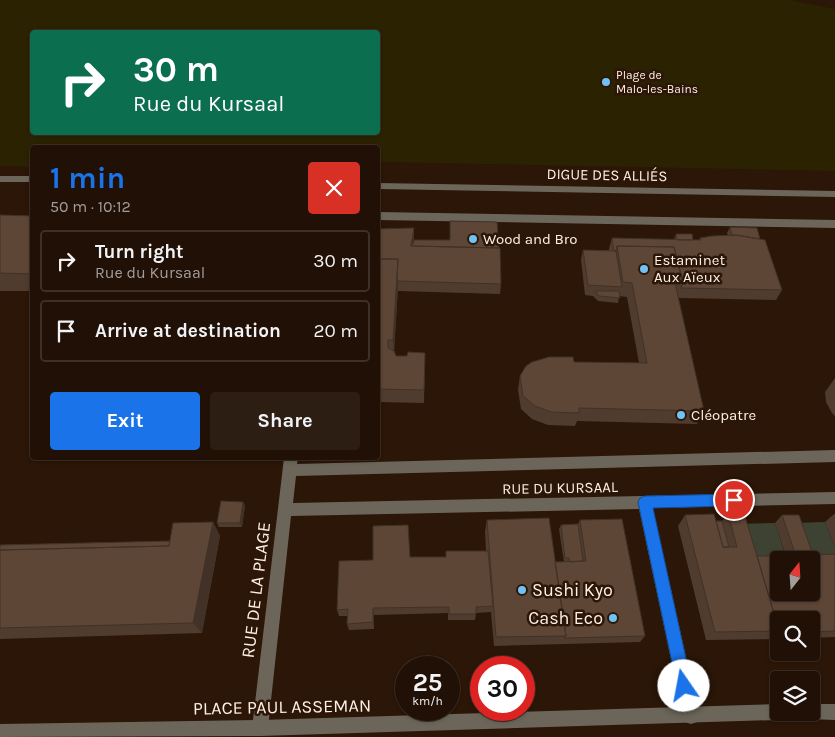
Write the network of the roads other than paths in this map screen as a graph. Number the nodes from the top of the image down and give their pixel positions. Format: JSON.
{"nodes":[{"id":1,"x":0,"y":179,"type":"edge"},
{"id":2,"x":30,"y":179,"type":"edge"},
{"id":3,"x":380,"y":186,"type":"edge"},
{"id":4,"x":835,"y":194,"type":"edge"},
{"id":5,"x":380,"y":216,"type":"edge"},
{"id":6,"x":835,"y":224,"type":"edge"},
{"id":7,"x":835,"y":456,"type":"edge"},
{"id":8,"x":290,"y":464,"type":"edge"},
{"id":9,"x":835,"y":498,"type":"edge"},
{"id":10,"x":645,"y":502,"type":"junction"},
{"id":11,"x":285,"y":510,"type":"junction"},
{"id":12,"x":820,"y":712,"type":"edge"},
{"id":13,"x":835,"y":712,"type":"edge"},
{"id":14,"x":770,"y":713,"type":"edge"},
{"id":15,"x":690,"y":716,"type":"junction"},
{"id":16,"x":260,"y":728,"type":"junction"},
{"id":17,"x":0,"y":732,"type":"edge"}],
"edges":[{"from":1,"to":2,"type":"street"},
{"from":3,"to":4,"type":"street","name":"DIGUE DES ALLIÉS"},
{"from":5,"to":6,"type":"street"},
{"from":7,"to":8,"type":"street","name":"RUE DU KURSAAL"},
{"from":8,"to":11,"type":"street","name":"RUE DE LA PLAGE"},
{"from":9,"to":10,"type":"street","name":"RUE DU KURSAAL"},
{"from":10,"to":11,"type":"street","name":"RUE DU KURSAAL"},
{"from":10,"to":15,"type":"street"},
{"from":11,"to":16,"type":"street","name":"RUE DE LA PLAGE"},
{"from":12,"to":13,"type":"street"},
{"from":14,"to":15,"type":"street","name":"PLACE PAUL ASSEMAN"},
{"from":15,"to":16,"type":"street","name":"PLACE PAUL ASSEMAN"},
{"from":16,"to":17,"type":"street","name":"PLACE PAUL ASSEMAN"}]}
